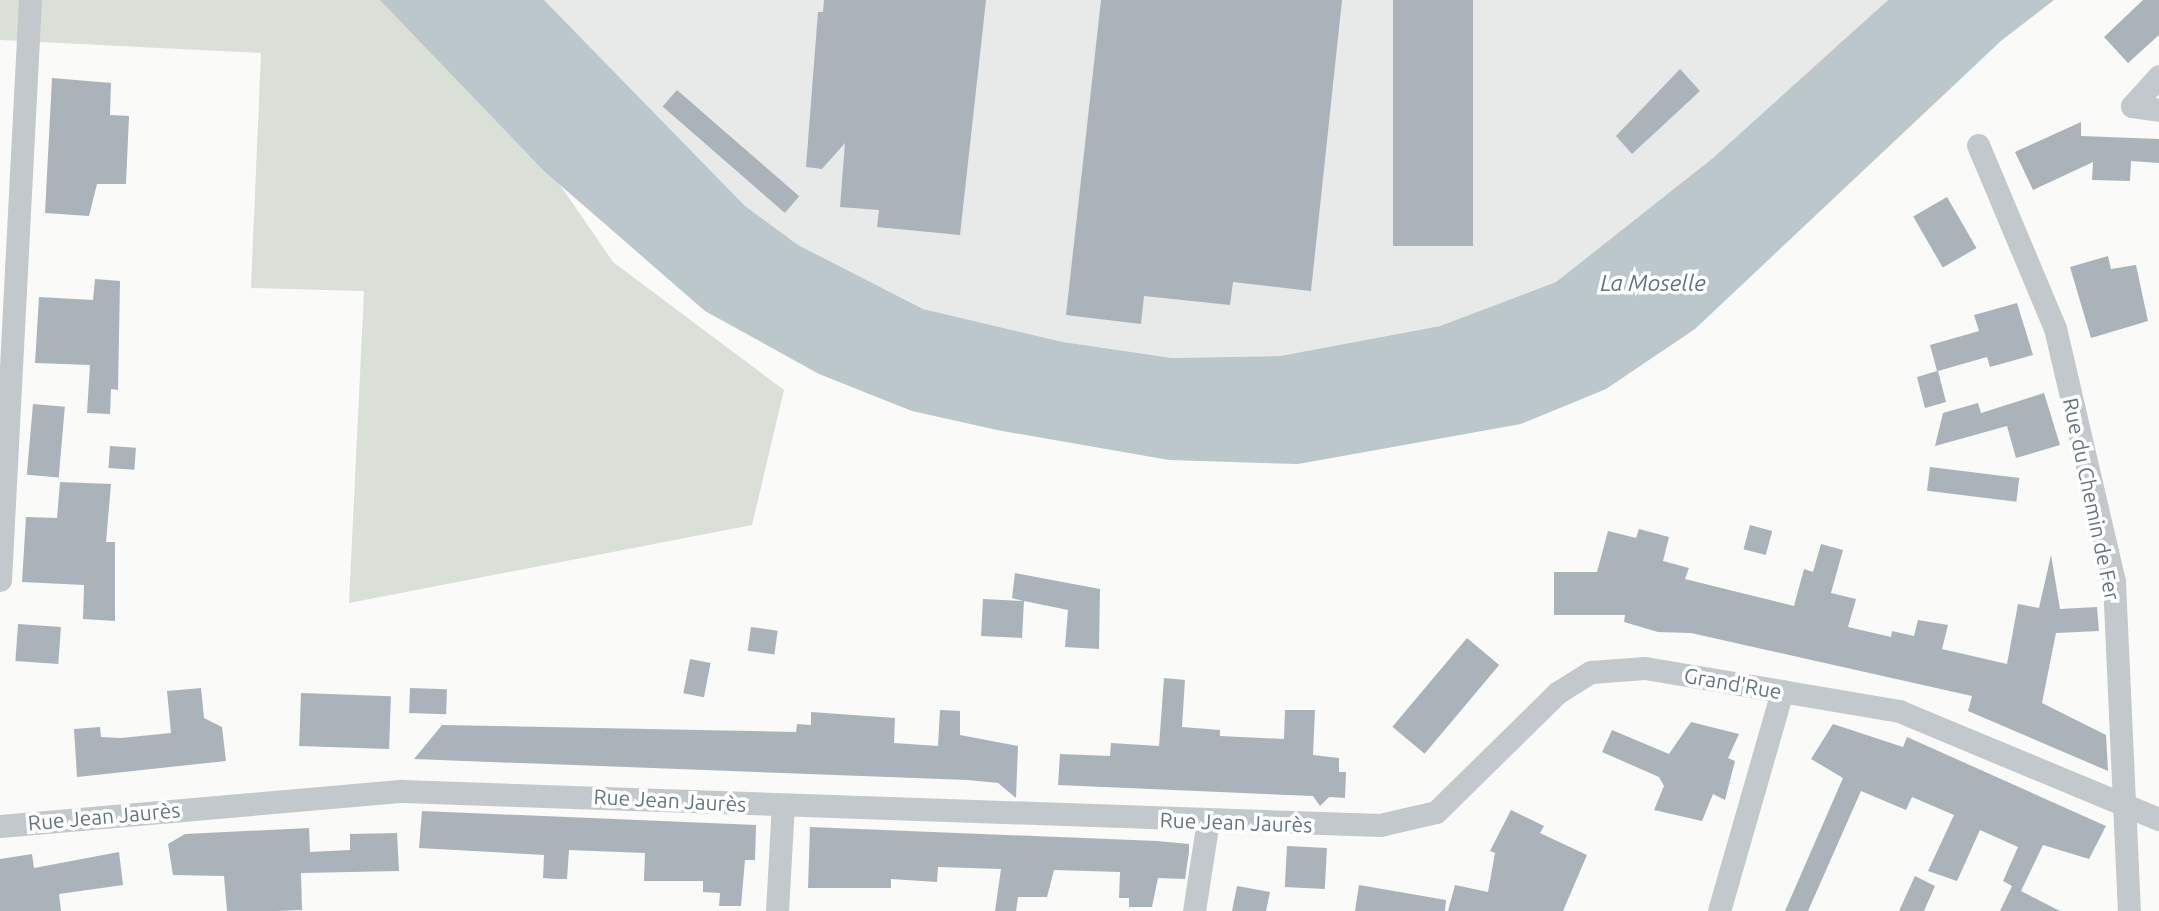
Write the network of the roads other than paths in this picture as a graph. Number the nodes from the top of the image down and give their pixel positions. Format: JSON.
{"nodes":[{"id":1,"x":30,"y":0,"type":"edge"},
{"id":2,"x":2159,"y":76,"type":"edge"},
{"id":3,"x":2159,"y":110,"type":"edge"},
{"id":4,"x":1978,"y":145,"type":"dead end"},
{"id":5,"x":0,"y":580,"type":"edge"},
{"id":6,"x":1782,"y":691,"type":"junction"},
{"id":7,"x":2124,"y":804,"type":"junction"},
{"id":8,"x":783,"y":805,"type":"junction"},
{"id":9,"x":2159,"y":819,"type":"edge"},
{"id":10,"x":1208,"y":821,"type":"junction"},
{"id":11,"x":0,"y":825,"type":"edge"},
{"id":12,"x":1341,"y":826,"type":"joint"},
{"id":13,"x":776,"y":911,"type":"edge"},
{"id":14,"x":1194,"y":911,"type":"edge"},
{"id":15,"x":1719,"y":911,"type":"edge"},
{"id":16,"x":2129,"y":911,"type":"edge"}],
"edges":[{"from":1,"to":5,"type":"street"},
{"from":2,"to":3,"type":"street"},
{"from":4,"to":7,"type":"street","name":"Rue du Chemin de Fer"},
{"from":6,"to":7,"type":"street","name":"Grand'Rue"},
{"from":6,"to":12,"type":"street","name":"Grand'Rue"},
{"from":6,"to":15,"type":"street"},
{"from":7,"to":9,"type":"street","name":"Grand'Rue"},
{"from":7,"to":16,"type":"street","name":"Rue du Chemin de Fer"},
{"from":8,"to":10,"type":"street","name":"Rue Jean Jaurès"},
{"from":8,"to":11,"type":"street","name":"Rue Jean Jaurès"},
{"from":8,"to":13,"type":"street"},
{"from":10,"to":12,"type":"street","name":"Rue Jean Jaurès"},
{"from":10,"to":14,"type":"street"}]}
